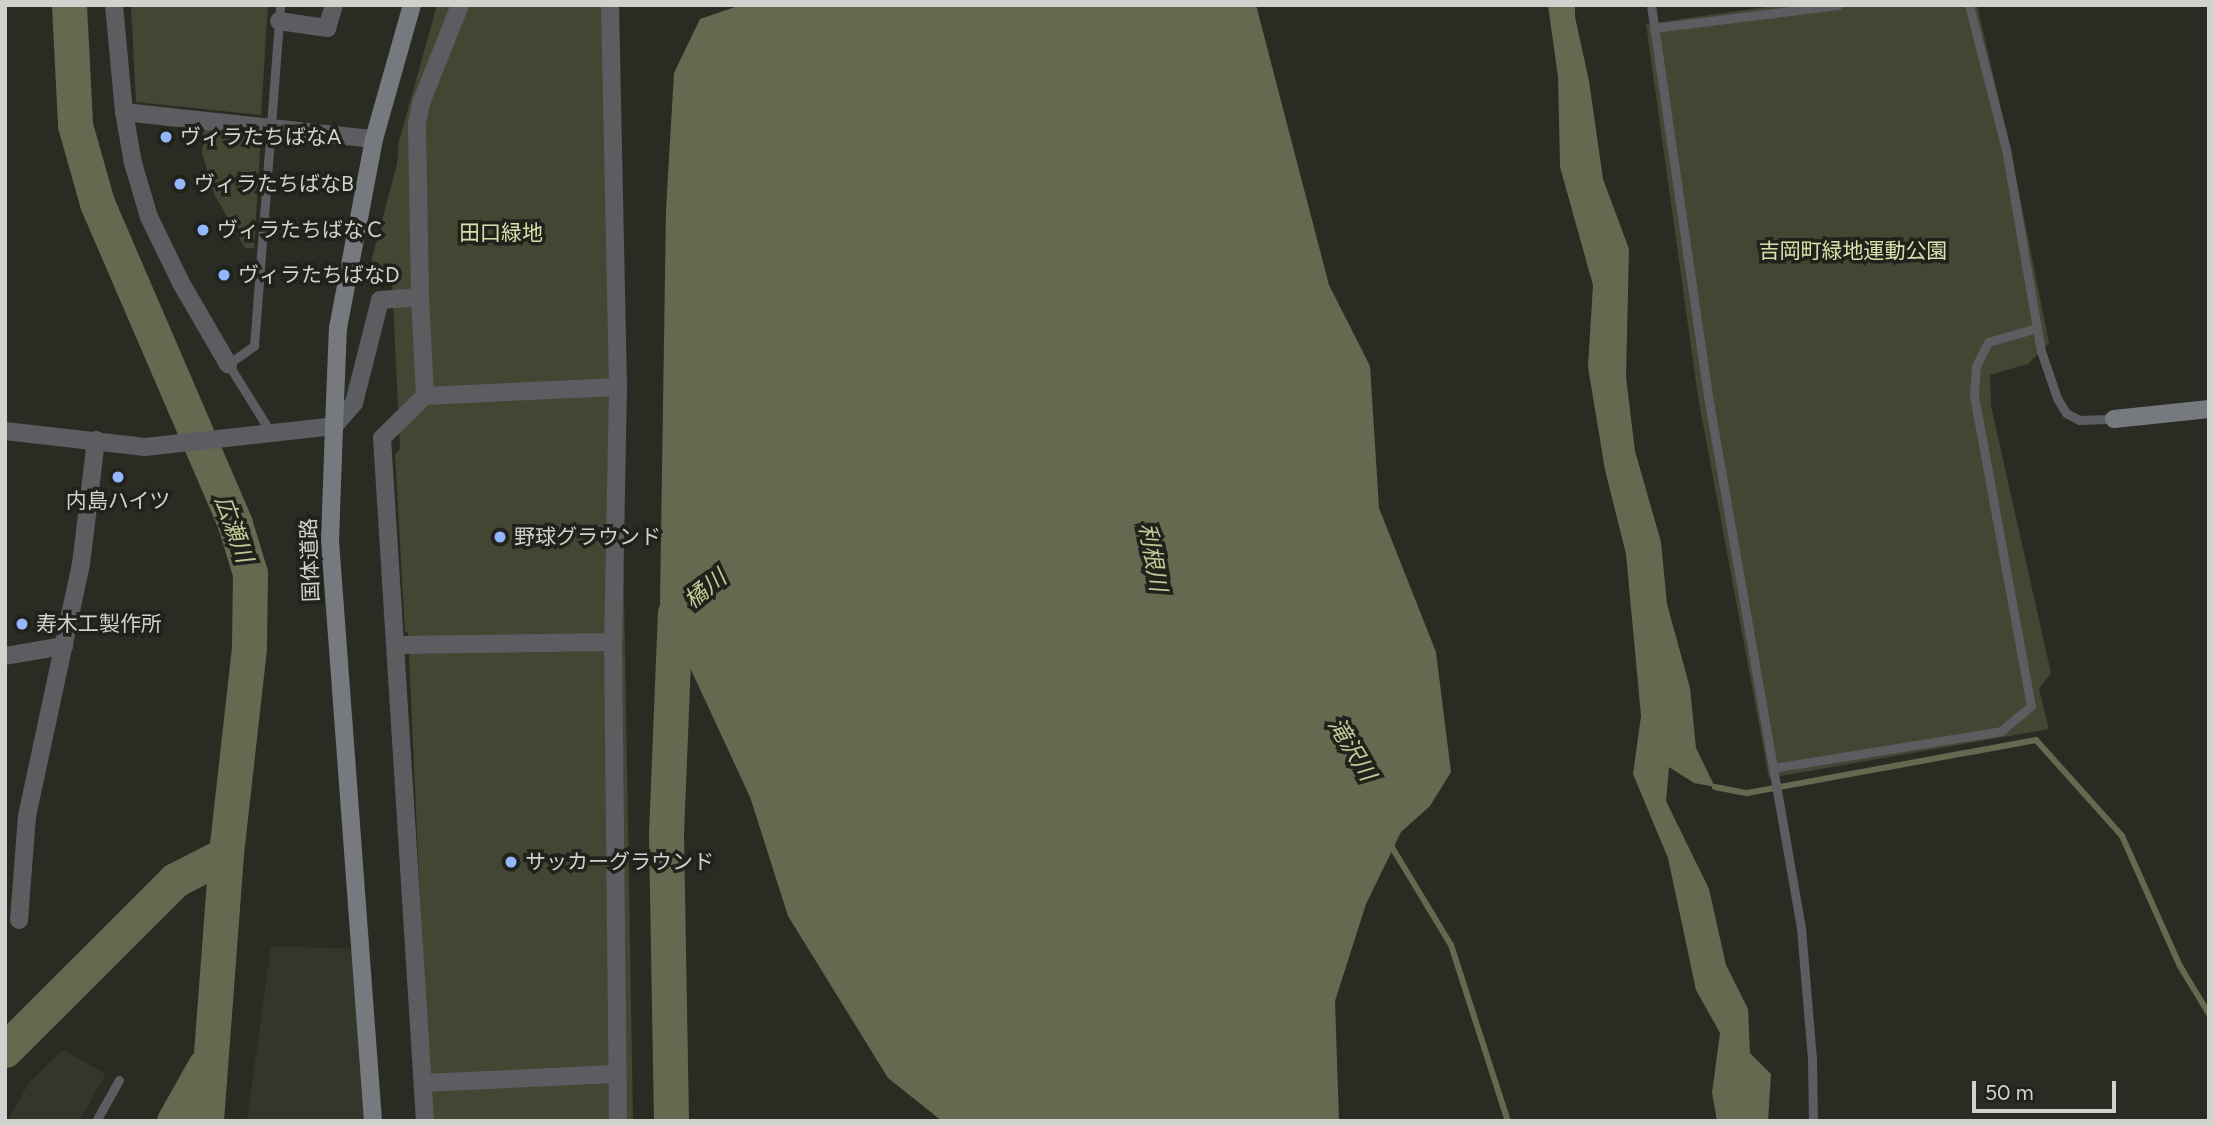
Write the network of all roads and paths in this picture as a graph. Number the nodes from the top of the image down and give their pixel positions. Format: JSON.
{"nodes":[{"id":1,"x":114,"y":5,"type":"edge"},
{"id":2,"x":334,"y":5,"type":"edge"},
{"id":3,"x":412,"y":5,"type":"edge"},
{"id":4,"x":460,"y":5,"type":"edge"},
{"id":5,"x":610,"y":5,"type":"edge"},
{"id":6,"x":1651,"y":5,"type":"edge"},
{"id":7,"x":1838,"y":5,"type":"edge"},
{"id":8,"x":1969,"y":5,"type":"edge"},
{"id":9,"x":280,"y":13,"type":"edge"},
{"id":10,"x":1654,"y":28,"type":"junction"},
{"id":11,"x":124,"y":112,"type":"junction"},
{"id":12,"x":271,"y":128,"type":"junction"},
{"id":13,"x":374,"y":139,"type":"junction"},
{"id":14,"x":420,"y":297,"type":"junction"},
{"id":15,"x":2037,"y":327,"type":"junction"},
{"id":16,"x":228,"y":364,"type":"junction"},
{"id":17,"x":618,"y":387,"type":"junction"},
{"id":18,"x":425,"y":396,"type":"junction"},
{"id":19,"x":2209,"y":409,"type":"edge"},
{"id":20,"x":2114,"y":419,"type":"joint"},
{"id":21,"x":334,"y":426,"type":"junction"},
{"id":22,"x":5,"y":431,"type":"edge"},
{"id":23,"x":271,"y":433,"type":"junction"},
{"id":24,"x":96,"y":440,"type":"junction"},
{"id":25,"x":613,"y":642,"type":"junction"},
{"id":26,"x":396,"y":645,"type":"junction"},
{"id":27,"x":64,"y":646,"type":"junction"},
{"id":28,"x":5,"y":656,"type":"edge"},
{"id":29,"x":1773,"y":768,"type":"junction"},
{"id":30,"x":19,"y":920,"type":"dead end"},
{"id":31,"x":615,"y":1074,"type":"junction"},
{"id":32,"x":119,"y":1080,"type":"dead end"},
{"id":33,"x":423,"y":1083,"type":"junction"},
{"id":34,"x":96,"y":1121,"type":"edge"},
{"id":35,"x":373,"y":1121,"type":"edge"},
{"id":36,"x":425,"y":1121,"type":"edge"},
{"id":37,"x":618,"y":1121,"type":"edge"},
{"id":38,"x":1814,"y":1121,"type":"edge"}],
"edges":[{"from":1,"to":11,"type":"street"},
{"from":2,"to":9,"type":"street"},
{"from":3,"to":13,"type":"street","name":"国体道路"},
{"from":4,"to":14,"type":"street"},
{"from":5,"to":17,"type":"street"},
{"from":6,"to":10,"type":"lane"},
{"from":7,"to":10,"type":"lane"},
{"from":8,"to":15,"type":"lane"},
{"from":9,"to":12,"type":"lane"},
{"from":10,"to":29,"type":"lane"},
{"from":11,"to":12,"type":"street"},
{"from":11,"to":16,"type":"street"},
{"from":12,"to":13,"type":"street"},
{"from":12,"to":16,"type":"lane"},
{"from":13,"to":21,"type":"street","name":"国体道路"},
{"from":14,"to":18,"type":"street"},
{"from":14,"to":21,"type":"street"},
{"from":15,"to":20,"type":"lane"},
{"from":15,"to":29,"type":"lane"},
{"from":16,"to":23,"type":"lane"},
{"from":17,"to":18,"type":"street"},
{"from":17,"to":25,"type":"street"},
{"from":18,"to":26,"type":"street"},
{"from":19,"to":20,"type":"street"},
{"from":21,"to":23,"type":"street"},
{"from":21,"to":35,"type":"street","name":"国体道路"},
{"from":22,"to":24,"type":"street"},
{"from":23,"to":24,"type":"street"},
{"from":24,"to":27,"type":"street"},
{"from":25,"to":26,"type":"street"},
{"from":25,"to":31,"type":"street"},
{"from":26,"to":33,"type":"street"},
{"from":27,"to":28,"type":"street"},
{"from":27,"to":30,"type":"street"},
{"from":29,"to":38,"type":"lane"},
{"from":31,"to":33,"type":"street"},
{"from":31,"to":37,"type":"street"},
{"from":32,"to":34,"type":"lane"},
{"from":33,"to":36,"type":"street"}]}
